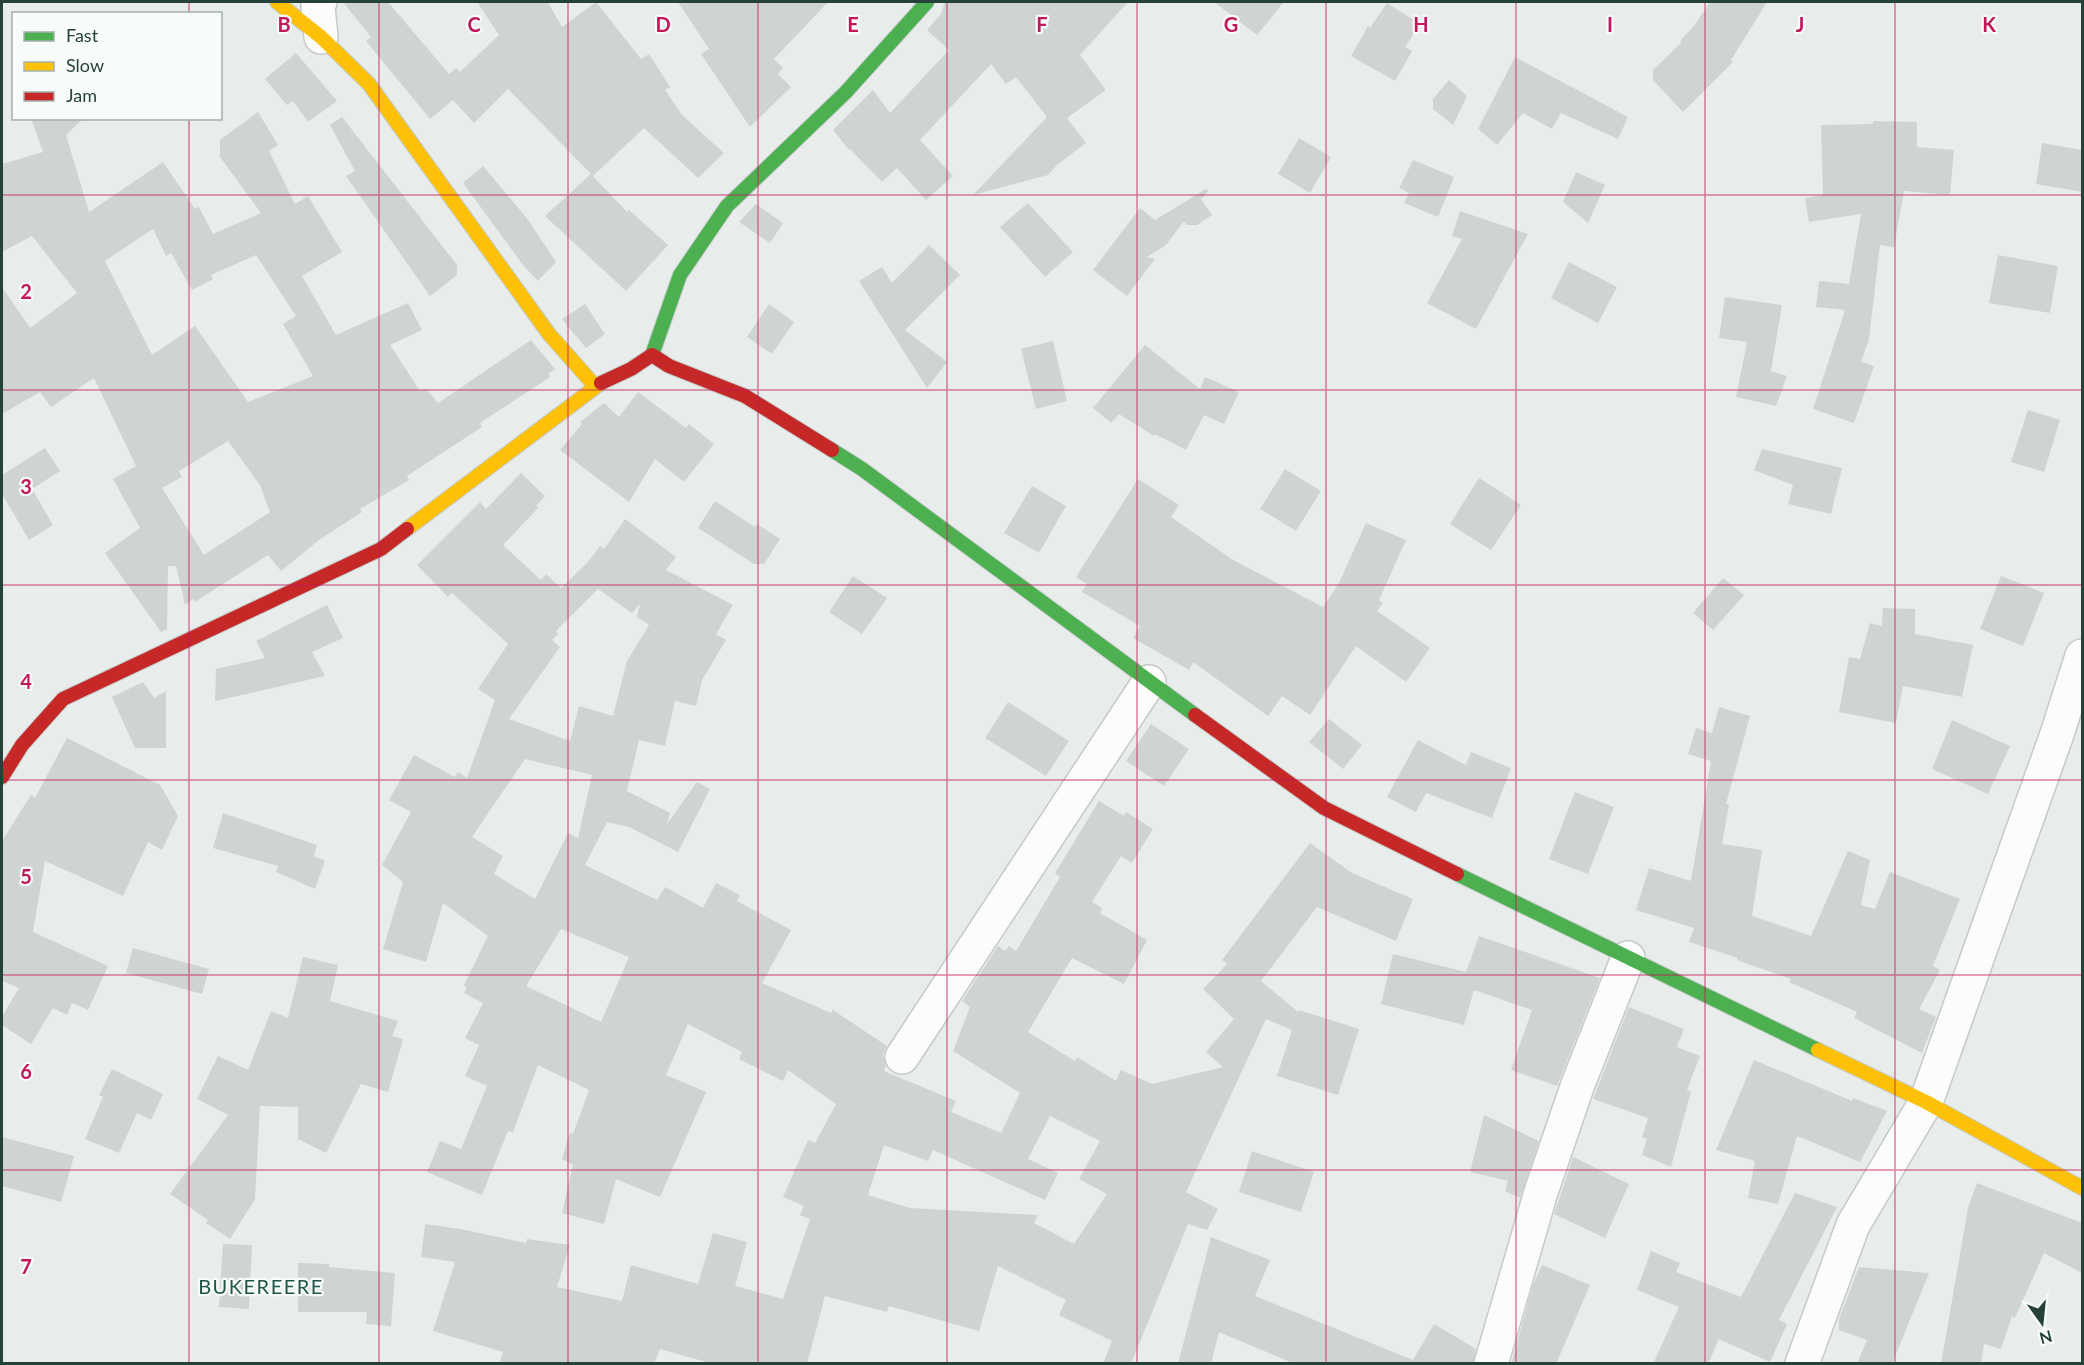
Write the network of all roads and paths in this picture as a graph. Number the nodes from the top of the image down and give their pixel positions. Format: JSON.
{"nodes":[{"id":1,"x":277,"y":2,"type":"edge"},
{"id":2,"x":320,"y":2,"type":"edge"},
{"id":3,"x":927,"y":2,"type":"edge"},
{"id":4,"x":321,"y":37,"type":"junction"},
{"id":5,"x":652,"y":356,"type":"junction"},
{"id":6,"x":595,"y":386,"type":"junction"},
{"id":7,"x":2082,"y":656,"type":"edge"},
{"id":8,"x":1149,"y":681,"type":"junction"},
{"id":9,"x":5,"y":764,"type":"edge"},
{"id":10,"x":1628,"y":958,"type":"junction"},
{"id":11,"x":902,"y":1057,"type":"dead end"},
{"id":12,"x":1926,"y":1102,"type":"junction"},
{"id":13,"x":2082,"y":1188,"type":"edge"},
{"id":14,"x":1491,"y":1364,"type":"edge"},
{"id":15,"x":1802,"y":1364,"type":"edge"}],
"edges":[{"from":1,"to":4,"type":"street"},
{"from":2,"to":4,"type":"street"},
{"from":3,"to":5,"type":"street"},
{"from":4,"to":6,"type":"street"},
{"from":5,"to":6,"type":"street"},
{"from":5,"to":8,"type":"street"},
{"from":6,"to":9,"type":"street"},
{"from":7,"to":12,"type":"street"},
{"from":8,"to":10,"type":"street"},
{"from":8,"to":11,"type":"street"},
{"from":10,"to":12,"type":"street"},
{"from":10,"to":14,"type":"street"},
{"from":12,"to":13,"type":"street"},
{"from":12,"to":15,"type":"street"}]}
